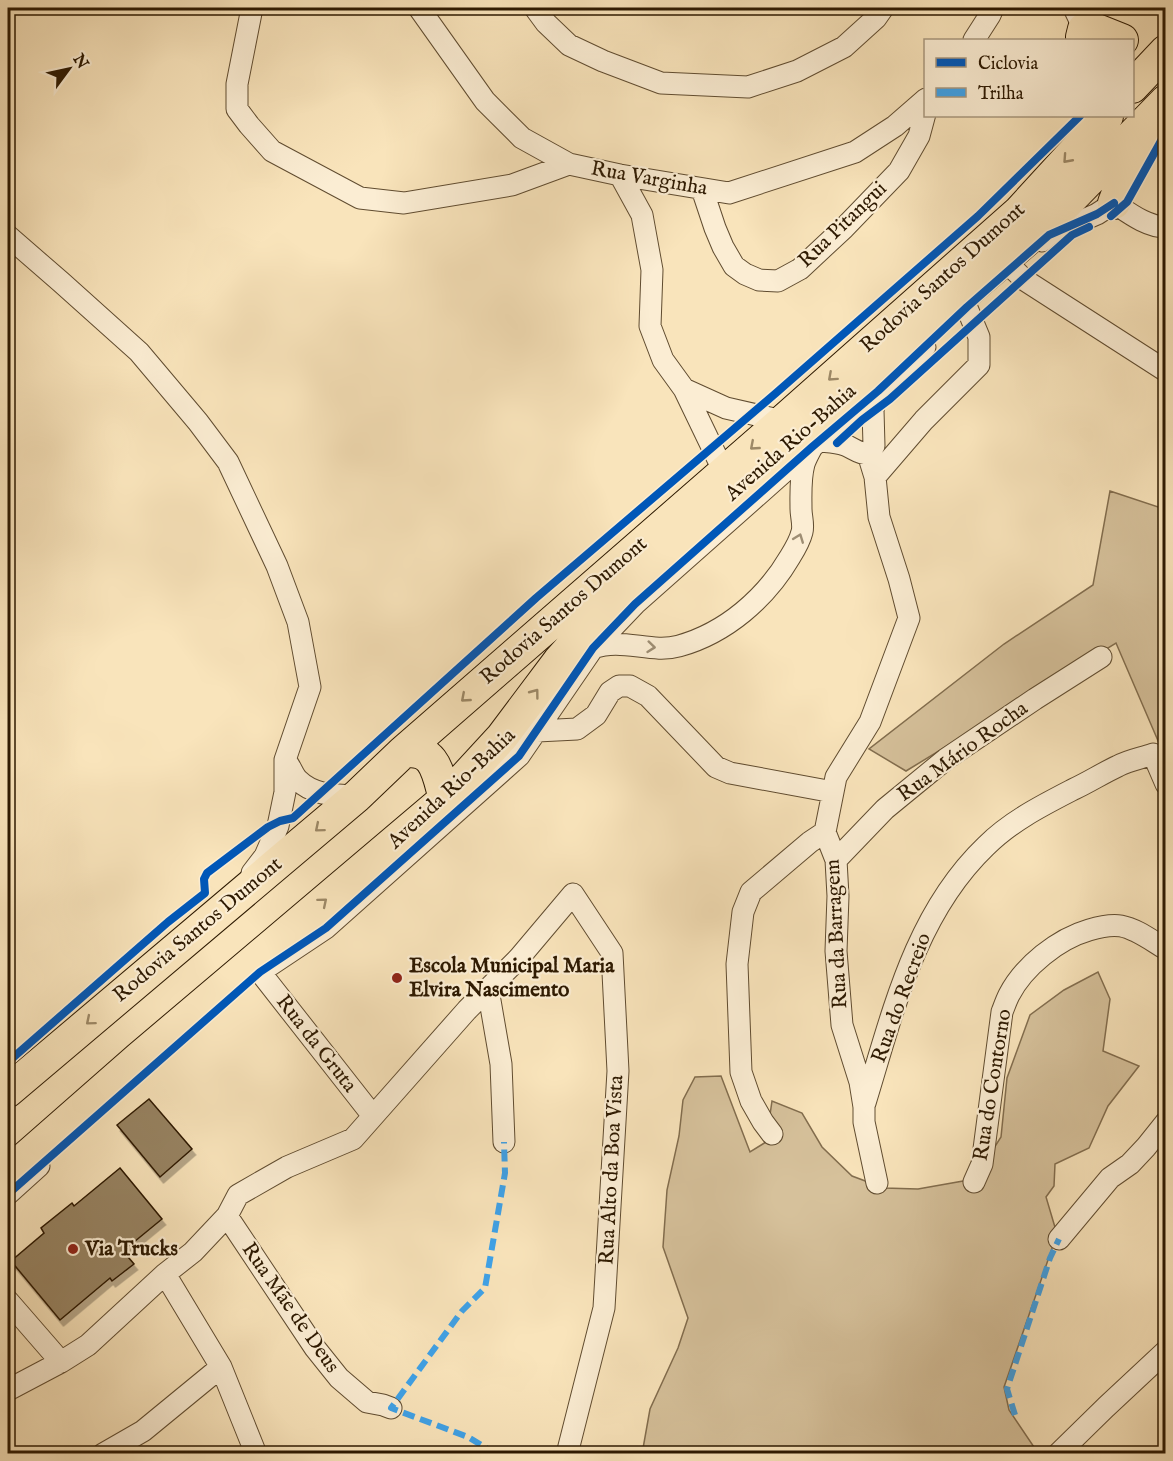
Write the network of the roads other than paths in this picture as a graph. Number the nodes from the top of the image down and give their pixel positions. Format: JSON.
{"nodes":[{"id":1,"x":252,"y":8,"type":"edge"},
{"id":2,"x":419,"y":8,"type":"edge"},
{"id":3,"x":535,"y":8,"type":"edge"},
{"id":4,"x":883,"y":8,"type":"edge"},
{"id":5,"x":993,"y":8,"type":"edge"},
{"id":6,"x":1081,"y":26,"type":"edge"},
{"id":7,"x":975,"y":39,"type":"edge"},
{"id":8,"x":1120,"y":39,"type":"edge"},
{"id":9,"x":1166,"y":39,"type":"edge"},
{"id":10,"x":1134,"y":42,"type":"edge"},
{"id":11,"x":1166,"y":51,"type":"edge"},
{"id":12,"x":1134,"y":85,"type":"edge"},
{"id":13,"x":924,"y":101,"type":"edge"},
{"id":14,"x":1166,"y":102,"type":"edge"},
{"id":15,"x":924,"y":117,"type":"edge"},
{"id":16,"x":1104,"y":117,"type":"edge"},
{"id":17,"x":569,"y":164,"type":"junction"},
{"id":18,"x":620,"y":175,"type":"junction"},
{"id":19,"x":702,"y":189,"type":"junction"},
{"id":20,"x":1114,"y":202,"type":"junction"},
{"id":21,"x":1166,"y":227,"type":"edge"},
{"id":22,"x":8,"y":236,"type":"edge"},
{"id":23,"x":1005,"y":266,"type":"junction"},
{"id":24,"x":965,"y":302,"type":"junction"},
{"id":25,"x":1166,"y":371,"type":"edge"},
{"id":26,"x":684,"y":389,"type":"junction"},
{"id":27,"x":878,"y":391,"type":"junction"},
{"id":28,"x":783,"y":421,"type":"junction"},
{"id":29,"x":815,"y":444,"type":"junction"},
{"id":30,"x":868,"y":454,"type":"junction"},
{"id":31,"x":724,"y":472,"type":"junction"},
{"id":32,"x":875,"y":477,"type":"junction"},
{"id":33,"x":593,"y":648,"type":"junction"},
{"id":34,"x":1101,"y":657,"type":"dead end"},
{"id":35,"x":537,"y":732,"type":"junction"},
{"id":36,"x":502,"y":736,"type":"junction"},
{"id":37,"x":403,"y":752,"type":"junction"},
{"id":38,"x":285,"y":760,"type":"junction"},
{"id":39,"x":1166,"y":784,"type":"edge"},
{"id":40,"x":833,"y":792,"type":"junction"},
{"id":41,"x":357,"y":796,"type":"junction"},
{"id":42,"x":438,"y":812,"type":"junction"},
{"id":43,"x":825,"y":832,"type":"junction"},
{"id":44,"x":836,"y":860,"type":"junction"},
{"id":45,"x":573,"y":894,"type":"joint"},
{"id":46,"x":220,"y":910,"type":"junction"},
{"id":47,"x":1166,"y":949,"type":"edge"},
{"id":48,"x":260,"y":972,"type":"junction"},
{"id":49,"x":488,"y":989,"type":"junction"},
{"id":50,"x":8,"y":1091,"type":"edge"},
{"id":51,"x":864,"y":1107,"type":"junction"},
{"id":52,"x":373,"y":1116,"type":"junction"},
{"id":53,"x":1166,"y":1122,"type":"edge"},
{"id":54,"x":772,"y":1134,"type":"dead end"},
{"id":55,"x":504,"y":1142,"type":"dead end"},
{"id":56,"x":974,"y":1182,"type":"dead end"},
{"id":57,"x":877,"y":1183,"type":"dead end"},
{"id":58,"x":11,"y":1184,"type":"edge"},
{"id":59,"x":227,"y":1216,"type":"junction"},
{"id":60,"x":1059,"y":1239,"type":"dead end"},
{"id":61,"x":165,"y":1274,"type":"junction"},
{"id":62,"x":8,"y":1301,"type":"edge"},
{"id":63,"x":1166,"y":1351,"type":"edge"},
{"id":64,"x":61,"y":1362,"type":"junction"},
{"id":65,"x":221,"y":1367,"type":"junction"},
{"id":66,"x":8,"y":1390,"type":"edge"},
{"id":67,"x":391,"y":1408,"type":"dead end"},
{"id":68,"x":104,"y":1454,"type":"edge"},
{"id":69,"x":256,"y":1454,"type":"edge"},
{"id":70,"x":567,"y":1454,"type":"edge"},
{"id":71,"x":1058,"y":1454,"type":"edge"}],
"edges":[{"from":1,"to":17,"type":"street"},
{"from":2,"to":17,"type":"street","name":"Rua Varginha"},
{"from":3,"to":4,"type":"street"},
{"from":5,"to":7,"type":"street"},
{"from":6,"to":8,"type":"highway"},
{"from":9,"to":10,"type":"highway"},
{"from":11,"to":12,"type":"highway"},
{"from":13,"to":19,"type":"street","name":"Rua Varginha"},
{"from":14,"to":20,"type":"highway"},
{"from":14,"to":23,"type":"highway","name":"Rodovia Santos Dumont"},
{"from":15,"to":19,"type":"street","name":"Rua Pitangui"},
{"from":16,"to":28,"type":"highway","name":"Rodovia Santos Dumont","one_way":true},
{"from":17,"to":18,"type":"street","name":"Rua Varginha"},
{"from":18,"to":19,"type":"street","name":"Rua Varginha"},
{"from":18,"to":26,"type":"street"},
{"from":20,"to":21,"type":"street"},
{"from":20,"to":23,"type":"street"},
{"from":22,"to":38,"type":"street"},
{"from":23,"to":24,"type":"highway","name":"Rodovia Santos Dumont"},
{"from":23,"to":25,"type":"street"},
{"from":24,"to":27,"type":"street","name":"Avenida Rio-Bahia"},
{"from":24,"to":32,"type":"street"},
{"from":36,"to":24,"type":"highway","name":"Rodovia Santos Dumont","one_way":true},
{"from":26,"to":28,"type":"street"},
{"from":26,"to":31,"type":"street"},
{"from":27,"to":29,"type":"street","name":"Avenida Rio-Bahia"},
{"from":27,"to":30,"type":"street","name":"Rua da Barragem"},
{"from":28,"to":31,"type":"highway","name":"Rodovia Santos Dumont","one_way":true},
{"from":29,"to":30,"type":"street"},
{"from":29,"to":33,"type":"street","name":"Avenida Rio-Bahia"},
{"from":33,"to":29,"type":"street","one_way":true},
{"from":30,"to":32,"type":"street","name":"Rua da Barragem"},
{"from":31,"to":37,"type":"highway","name":"Rodovia Santos Dumont","one_way":true},
{"from":32,"to":40,"type":"street","name":"Rua da Barragem"},
{"from":33,"to":35,"type":"street","name":"Avenida Rio-Bahia"},
{"from":34,"to":44,"type":"street","name":"Rua Mário Rocha"},
{"from":35,"to":36,"type":"highway"},
{"from":35,"to":40,"type":"street"},
{"from":35,"to":42,"type":"street","name":"Avenida Rio-Bahia"},
{"from":36,"to":42,"type":"highway","name":"Rodovia Santos Dumont"},
{"from":37,"to":41,"type":"highway","name":"Rodovia Santos Dumont"},
{"from":37,"to":42,"type":"highway"},
{"from":38,"to":41,"type":"street"},
{"from":38,"to":46,"type":"street"},
{"from":39,"to":51,"type":"street","name":"Rua do Recreio"},
{"from":40,"to":43,"type":"street","name":"Rua da Barragem"},
{"from":41,"to":46,"type":"highway","name":"Rodovia Santos Dumont","one_way":true},
{"from":42,"to":48,"type":"street","name":"Avenida Rio-Bahia"},
{"from":58,"to":42,"type":"highway","name":"Rodovia Santos Dumont","one_way":true},
{"from":43,"to":44,"type":"street","name":"Rua da Barragem"},
{"from":43,"to":54,"type":"street"},
{"from":44,"to":51,"type":"street","name":"Rua da Barragem"},
{"from":45,"to":49,"type":"street","name":"Rua da Gruta"},
{"from":45,"to":70,"type":"street","name":"Rua Alto da Boa Vista"},
{"from":46,"to":50,"type":"highway","name":"Rodovia Santos Dumont","one_way":true},
{"from":47,"to":56,"type":"street","name":"Rua do Contorno"},
{"from":48,"to":52,"type":"street","name":"Rua da Gruta"},
{"from":48,"to":58,"type":"street","name":"Avenida Rio-Bahia"},
{"from":49,"to":52,"type":"street","name":"Rua da Gruta"},
{"from":49,"to":55,"type":"street"},
{"from":51,"to":57,"type":"street","name":"Rua da Barragem"},
{"from":52,"to":59,"type":"street","name":"Rua da Gruta"},
{"from":53,"to":60,"type":"street"},
{"from":59,"to":61,"type":"street","name":"Rua da Gruta"},
{"from":59,"to":67,"type":"street","name":"Rua Mãe de Deus"},
{"from":61,"to":64,"type":"street","name":"Rua da Gruta"},
{"from":61,"to":65,"type":"street"},
{"from":62,"to":64,"type":"street"},
{"from":63,"to":71,"type":"street"},
{"from":64,"to":66,"type":"street","name":"Rua da Gruta"},
{"from":65,"to":68,"type":"street"},
{"from":65,"to":69,"type":"street"}]}
